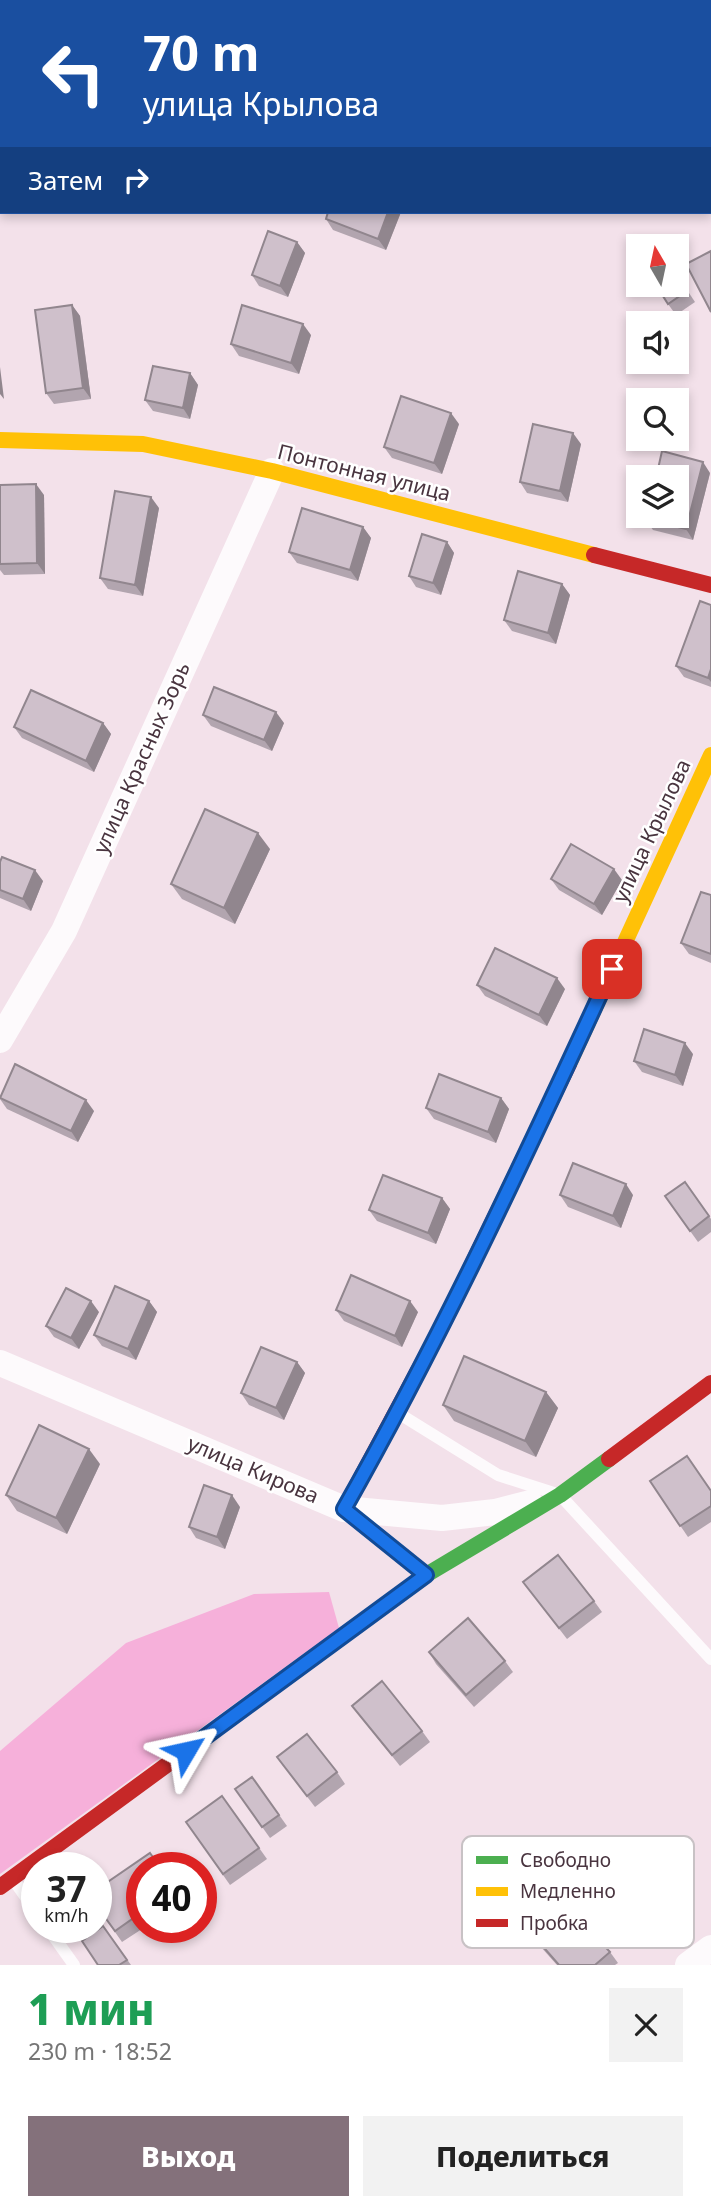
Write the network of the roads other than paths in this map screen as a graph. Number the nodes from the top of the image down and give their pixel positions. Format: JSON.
{"nodes":[{"id":1,"x":0,"y":440,"type":"edge"},
{"id":2,"x":272,"y":471,"type":"junction"},
{"id":3,"x":711,"y":585,"type":"edge"},
{"id":4,"x":711,"y":755,"type":"edge"},
{"id":5,"x":0,"y":1040,"type":"edge"},
{"id":6,"x":0,"y":1363,"type":"edge"},
{"id":7,"x":711,"y":1382,"type":"edge"},
{"id":8,"x":398,"y":1413,"type":"junction"},
{"id":9,"x":560,"y":1495,"type":"junction"},
{"id":10,"x":344,"y":1509,"type":"junction"},
{"id":11,"x":426,"y":1575,"type":"junction"},
{"id":12,"x":711,"y":1659,"type":"edge"},
{"id":13,"x":6,"y":1883,"type":"edge"},
{"id":14,"x":21,"y":1898,"type":"edge"},
{"id":15,"x":58,"y":1943,"type":"edge"},
{"id":16,"x":711,"y":1948,"type":"edge"},
{"id":17,"x":74,"y":1965,"type":"edge"},
{"id":18,"x":688,"y":1965,"type":"edge"}],
"edges":[{"from":1,"to":2,"type":"street","name":"Понтонная улица"},
{"from":2,"to":3,"type":"street","name":"Понтонная улица"},
{"from":2,"to":5,"type":"street","name":"улица Красных Зорь"},
{"from":4,"to":8,"type":"street","name":"улица Крылова"},
{"from":6,"to":10,"type":"street","name":"улица Кирова"},
{"from":7,"to":9,"type":"street"},
{"from":8,"to":9,"type":"lane"},
{"from":8,"to":10,"type":"street","name":"улица Крылова"},
{"from":9,"to":10,"type":"street","name":"улица Кирова"},
{"from":9,"to":11,"type":"street"},
{"from":9,"to":12,"type":"lane"},
{"from":10,"to":11,"type":"street"},
{"from":11,"to":13,"type":"street"},
{"from":13,"to":14,"type":"lane"},
{"from":15,"to":17,"type":"lane"},
{"from":16,"to":18,"type":"street"}]}
